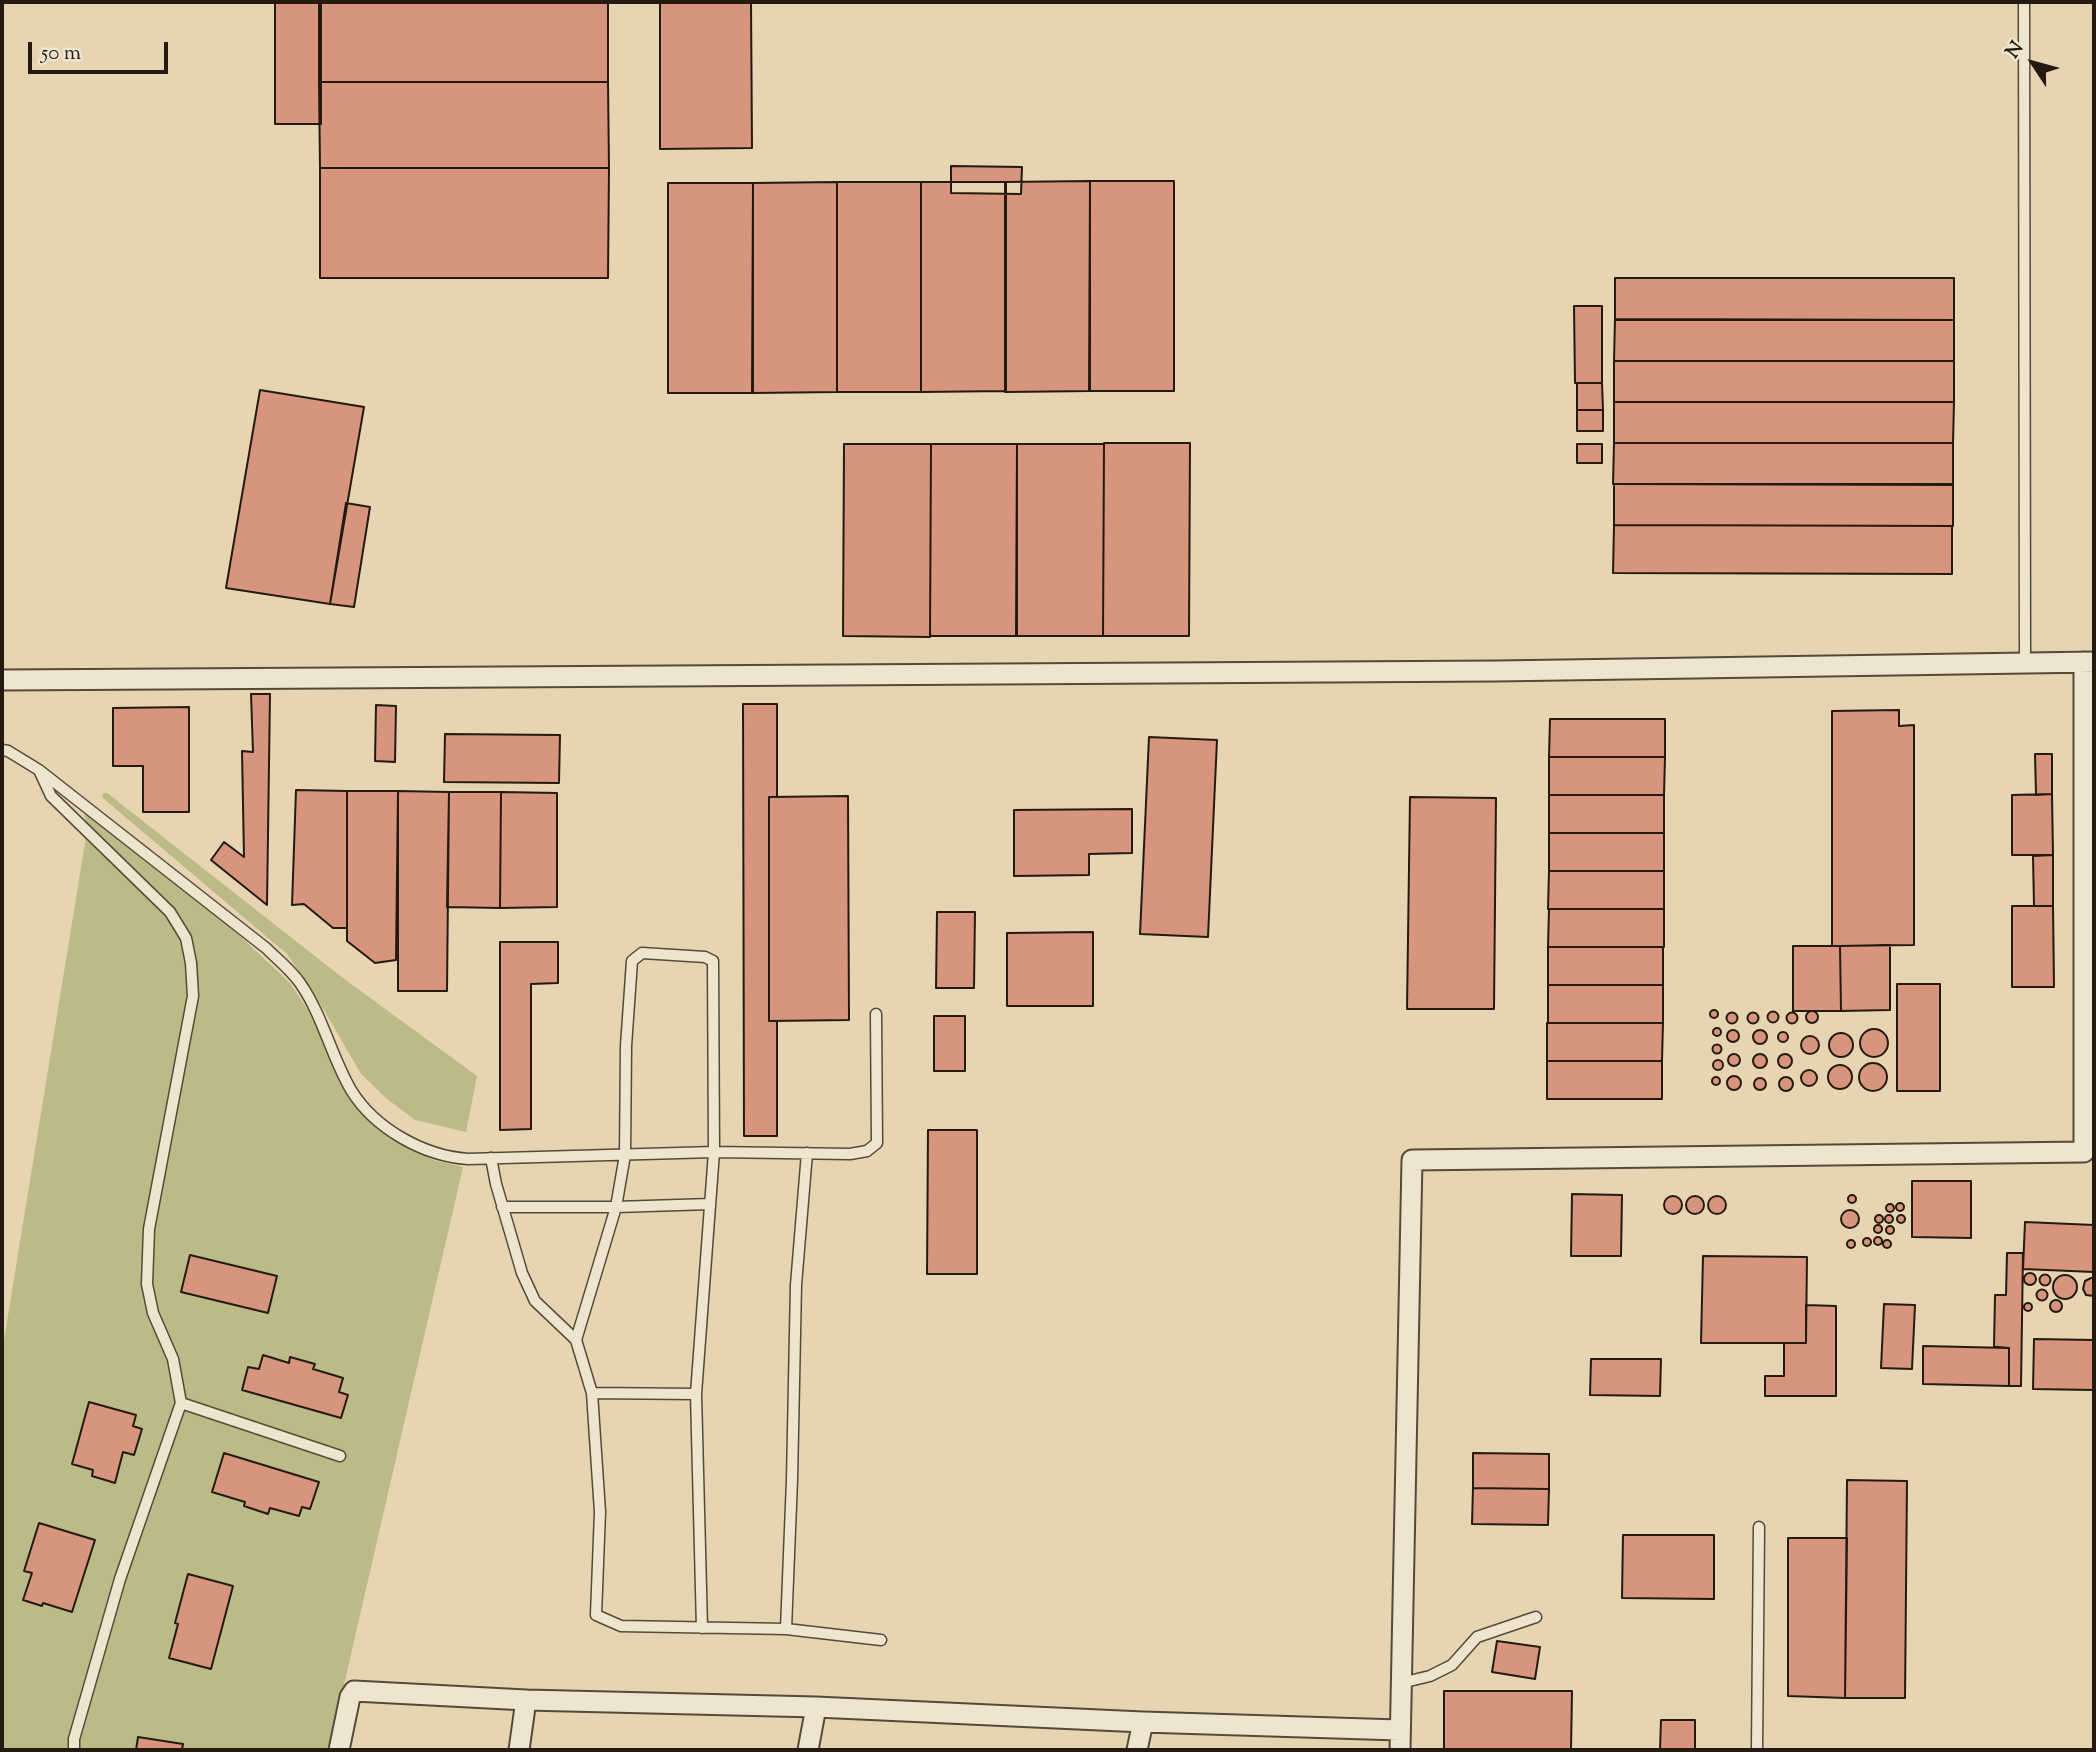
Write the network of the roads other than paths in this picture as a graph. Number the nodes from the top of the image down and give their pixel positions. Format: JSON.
{"nodes":[{"id":1,"x":2024,"y":2,"type":"edge"},
{"id":2,"x":2089,"y":662,"type":"edge"},
{"id":3,"x":2025,"y":663,"type":"junction"},
{"id":4,"x":2,"y":680,"type":"edge"},
{"id":5,"x":2,"y":750,"type":"edge"},
{"id":6,"x":39,"y":770,"type":"junction"},
{"id":7,"x":876,"y":1014,"type":"dead end"},
{"id":8,"x":714,"y":1152,"type":"junction"},
{"id":9,"x":807,"y":1153,"type":"junction"},
{"id":10,"x":625,"y":1155,"type":"junction"},
{"id":11,"x":491,"y":1158,"type":"junction"},
{"id":12,"x":710,"y":1204,"type":"junction"},
{"id":13,"x":502,"y":1207,"type":"junction"},
{"id":14,"x":616,"y":1207,"type":"junction"},
{"id":15,"x":576,"y":1340,"type":"junction"},
{"id":16,"x":592,"y":1393,"type":"junction"},
{"id":17,"x":696,"y":1394,"type":"junction"},
{"id":18,"x":181,"y":1403,"type":"junction"},
{"id":19,"x":340,"y":1456,"type":"dead end"},
{"id":20,"x":1759,"y":1527,"type":"dead end"},
{"id":21,"x":1536,"y":1617,"type":"dead end"},
{"id":22,"x":702,"y":1628,"type":"junction"},
{"id":23,"x":786,"y":1629,"type":"junction"},
{"id":24,"x":881,"y":1640,"type":"dead end"},
{"id":25,"x":1400,"y":1683,"type":"junction"},
{"id":26,"x":526,"y":1700,"type":"junction"},
{"id":27,"x":816,"y":1707,"type":"junction"},
{"id":28,"x":1143,"y":1722,"type":"junction"},
{"id":29,"x":1399,"y":1730,"type":"junction"},
{"id":30,"x":74,"y":1750,"type":"edge"},
{"id":31,"x":339,"y":1750,"type":"edge"},
{"id":32,"x":519,"y":1750,"type":"edge"},
{"id":33,"x":808,"y":1750,"type":"edge"},
{"id":34,"x":1138,"y":1750,"type":"edge"},
{"id":35,"x":1400,"y":1750,"type":"edge"},
{"id":36,"x":1758,"y":1750,"type":"edge"}],
"edges":[{"from":1,"to":3,"type":"lane"},
{"from":2,"to":3,"type":"street"},
{"from":2,"to":25,"type":"street"},
{"from":3,"to":4,"type":"street"},
{"from":5,"to":6,"type":"lane"},
{"from":6,"to":11,"type":"lane"},
{"from":6,"to":18,"type":"lane"},
{"from":7,"to":9,"type":"lane"},
{"from":8,"to":9,"type":"lane"},
{"from":8,"to":10,"type":"lane"},
{"from":8,"to":10,"type":"lane"},
{"from":8,"to":12,"type":"lane"},
{"from":9,"to":23,"type":"lane"},
{"from":10,"to":11,"type":"lane"},
{"from":10,"to":14,"type":"lane"},
{"from":11,"to":13,"type":"lane"},
{"from":12,"to":14,"type":"lane"},
{"from":12,"to":17,"type":"lane"},
{"from":13,"to":14,"type":"lane"},
{"from":13,"to":15,"type":"lane"},
{"from":14,"to":15,"type":"lane"},
{"from":15,"to":16,"type":"lane"},
{"from":16,"to":17,"type":"lane"},
{"from":16,"to":22,"type":"lane"},
{"from":17,"to":22,"type":"lane"},
{"from":18,"to":19,"type":"lane"},
{"from":18,"to":30,"type":"lane"},
{"from":20,"to":36,"type":"lane"},
{"from":21,"to":25,"type":"lane"},
{"from":22,"to":23,"type":"lane"},
{"from":23,"to":24,"type":"lane"},
{"from":25,"to":29,"type":"street"},
{"from":26,"to":27,"type":"street"},
{"from":26,"to":31,"type":"street"},
{"from":26,"to":32,"type":"street"},
{"from":27,"to":28,"type":"street"},
{"from":27,"to":33,"type":"street"},
{"from":28,"to":29,"type":"street"},
{"from":28,"to":34,"type":"street"},
{"from":29,"to":35,"type":"street"}]}
